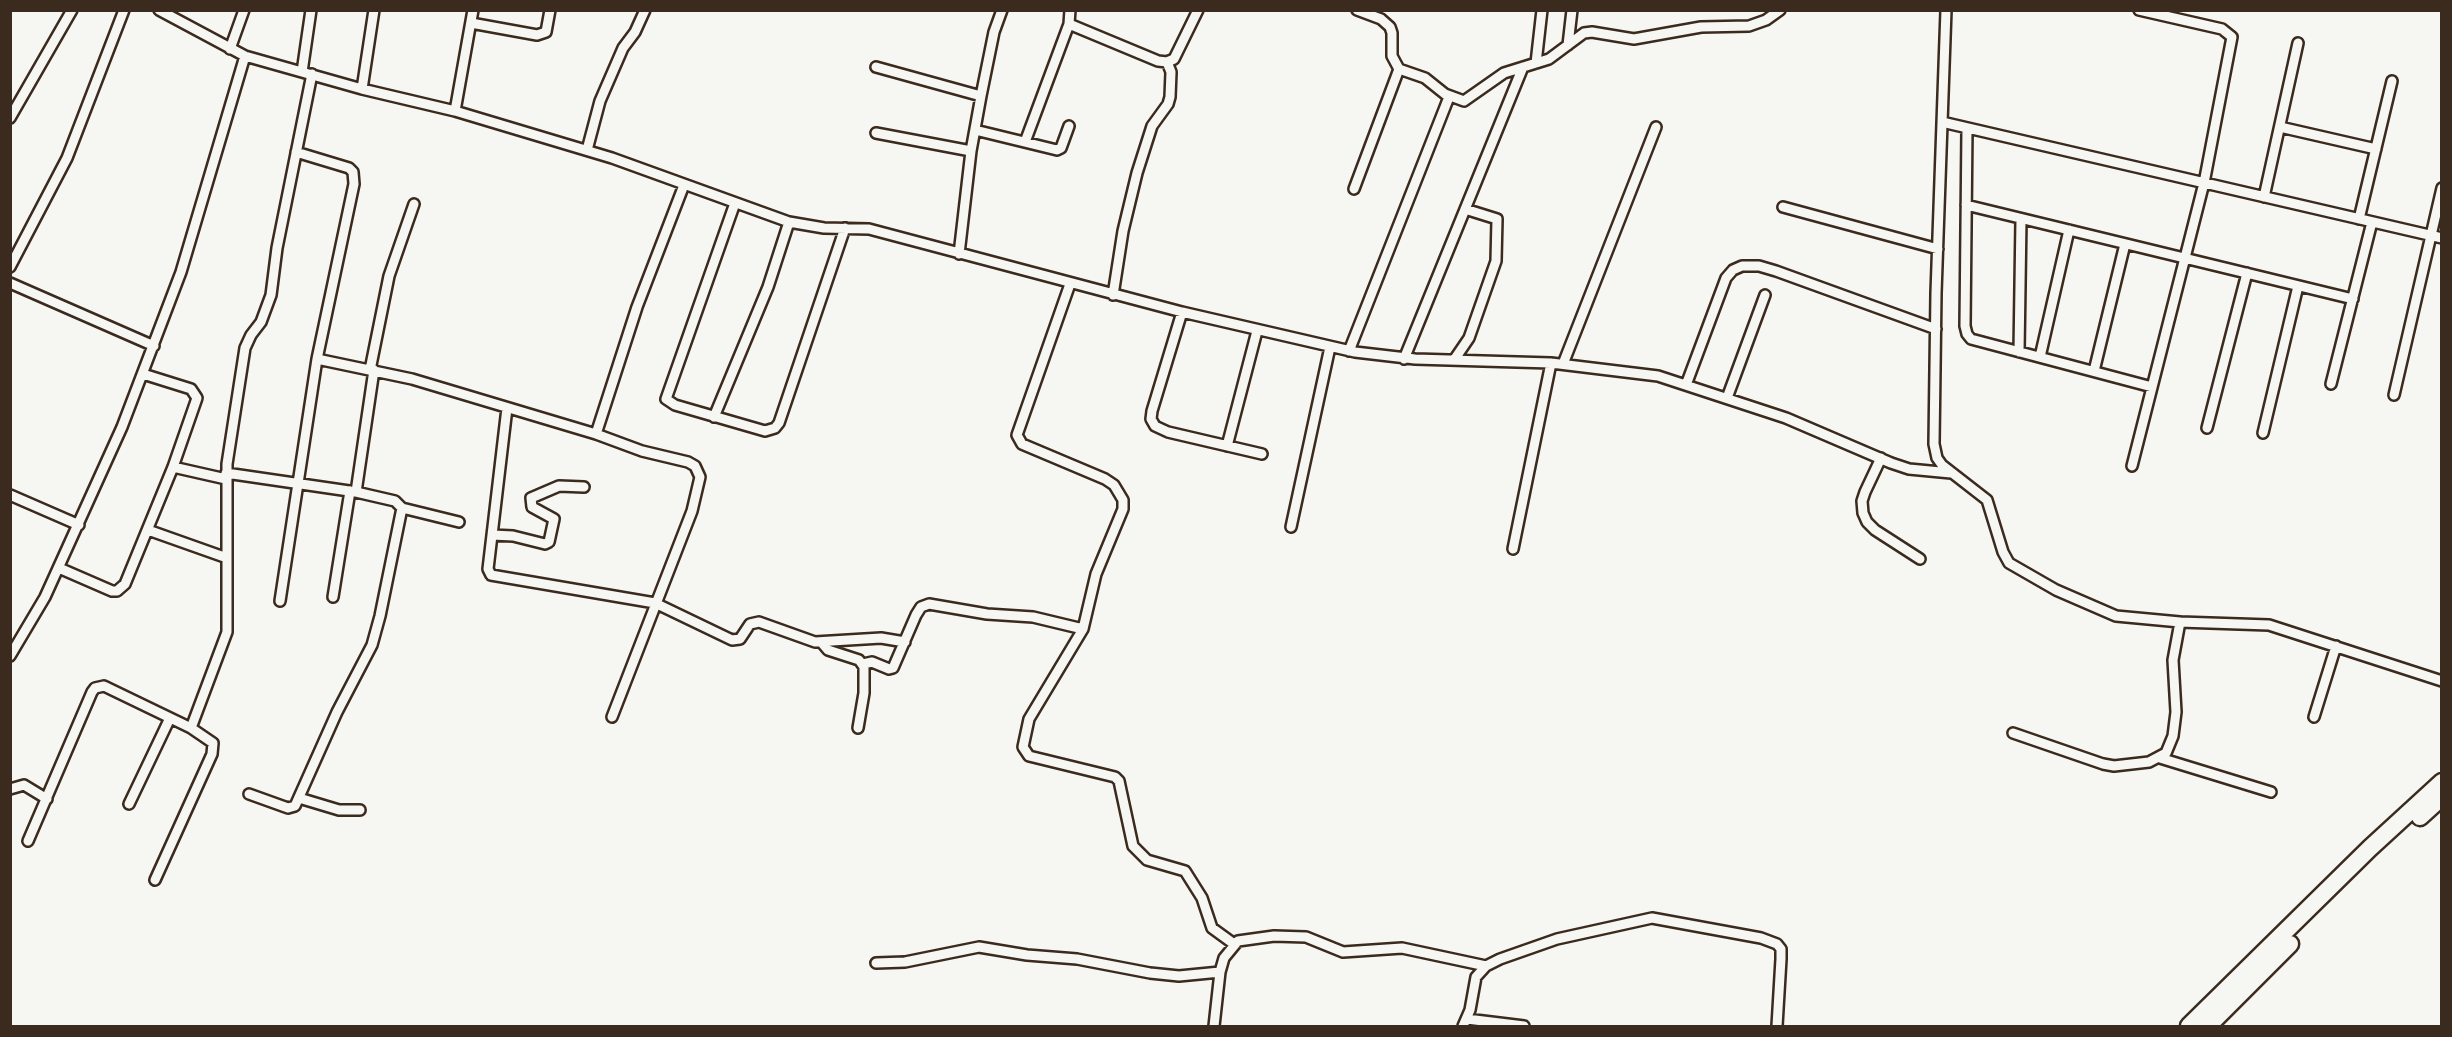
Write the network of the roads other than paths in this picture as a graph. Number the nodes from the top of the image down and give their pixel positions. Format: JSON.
{"nodes":[{"id":1,"x":72,"y":10,"type":"edge"},
{"id":2,"x":124,"y":10,"type":"edge"},
{"id":3,"x":159,"y":10,"type":"edge"},
{"id":4,"x":244,"y":10,"type":"edge"},
{"id":5,"x":311,"y":10,"type":"edge"},
{"id":6,"x":374,"y":10,"type":"edge"},
{"id":7,"x":473,"y":10,"type":"edge"},
{"id":8,"x":550,"y":10,"type":"edge"},
{"id":9,"x":645,"y":10,"type":"edge"},
{"id":10,"x":1002,"y":10,"type":"edge"},
{"id":11,"x":1070,"y":10,"type":"edge"},
{"id":12,"x":1198,"y":10,"type":"edge"},
{"id":13,"x":1357,"y":10,"type":"edge"},
{"id":14,"x":1542,"y":10,"type":"edge"},
{"id":15,"x":1572,"y":10,"type":"edge"},
{"id":16,"x":1780,"y":10,"type":"edge"},
{"id":17,"x":1946,"y":10,"type":"edge"},
{"id":18,"x":2139,"y":10,"type":"edge"},
{"id":19,"x":2175,"y":15,"type":"edge"},
{"id":20,"x":471,"y":23,"type":"junction"},
{"id":21,"x":1069,"y":24,"type":"junction"},
{"id":22,"x":2298,"y":43,"type":"dead end"},
{"id":23,"x":1568,"y":45,"type":"junction"},
{"id":24,"x":230,"y":49,"type":"junction"},
{"id":25,"x":245,"y":56,"type":"junction"},
{"id":26,"x":1167,"y":62,"type":"junction"},
{"id":27,"x":1536,"y":63,"type":"junction"},
{"id":28,"x":876,"y":67,"type":"dead end"},
{"id":29,"x":1523,"y":67,"type":"junction"},
{"id":30,"x":1399,"y":69,"type":"junction"},
{"id":31,"x":307,"y":73,"type":"junction"},
{"id":32,"x":2392,"y":81,"type":"dead end"},
{"id":33,"x":362,"y":89,"type":"junction"},
{"id":34,"x":981,"y":96,"type":"junction"},
{"id":35,"x":1449,"y":97,"type":"junction"},
{"id":36,"x":455,"y":111,"type":"junction"},
{"id":37,"x":10,"y":118,"type":"edge"},
{"id":38,"x":1942,"y":122,"type":"junction"},
{"id":39,"x":1069,"y":126,"type":"dead end"},
{"id":40,"x":1656,"y":127,"type":"dead end"},
{"id":41,"x":2280,"y":127,"type":"junction"},
{"id":42,"x":1967,"y":128,"type":"junction"},
{"id":43,"x":975,"y":130,"type":"junction"},
{"id":44,"x":876,"y":133,"type":"dead end"},
{"id":45,"x":1026,"y":142,"type":"junction"},
{"id":46,"x":2376,"y":148,"type":"junction"},
{"id":47,"x":587,"y":150,"type":"junction"},
{"id":48,"x":972,"y":151,"type":"junction"},
{"id":49,"x":296,"y":152,"type":"junction"},
{"id":50,"x":2204,"y":183,"type":"junction"},
{"id":51,"x":684,"y":185,"type":"junction"},
{"id":52,"x":2442,"y":188,"type":"edge"},
{"id":53,"x":1354,"y":189,"type":"dead end"},
{"id":54,"x":2265,"y":197,"type":"junction"},
{"id":55,"x":735,"y":202,"type":"junction"},
{"id":56,"x":414,"y":204,"type":"dead end"},
{"id":57,"x":1966,"y":206,"type":"junction"},
{"id":58,"x":1783,"y":207,"type":"dead end"},
{"id":59,"x":1465,"y":209,"type":"junction"},
{"id":60,"x":2021,"y":219,"type":"junction"},
{"id":61,"x":2359,"y":219,"type":"junction"},
{"id":62,"x":789,"y":222,"type":"junction"},
{"id":63,"x":2372,"y":222,"type":"junction"},
{"id":64,"x":845,"y":228,"type":"junction"},
{"id":65,"x":2069,"y":230,"type":"junction"},
{"id":66,"x":2430,"y":235,"type":"junction"},
{"id":67,"x":2442,"y":238,"type":"edge"},
{"id":68,"x":2125,"y":244,"type":"junction"},
{"id":69,"x":1938,"y":249,"type":"junction"},
{"id":70,"x":959,"y":254,"type":"junction"},
{"id":71,"x":2185,"y":258,"type":"junction"},
{"id":72,"x":10,"y":267,"type":"edge"},
{"id":73,"x":2247,"y":273,"type":"junction"},
{"id":74,"x":10,"y":283,"type":"edge"},
{"id":75,"x":1070,"y":284,"type":"junction"},
{"id":76,"x":2298,"y":286,"type":"junction"},
{"id":77,"x":1113,"y":295,"type":"junction"},
{"id":78,"x":1765,"y":295,"type":"dead end"},
{"id":79,"x":2353,"y":299,"type":"junction"},
{"id":80,"x":1182,"y":312,"type":"junction"},
{"id":81,"x":1936,"y":329,"type":"junction"},
{"id":82,"x":1257,"y":331,"type":"junction"},
{"id":83,"x":154,"y":346,"type":"junction"},
{"id":84,"x":1330,"y":347,"type":"junction"},
{"id":85,"x":1349,"y":351,"type":"junction"},
{"id":86,"x":2019,"y":352,"type":"junction"},
{"id":87,"x":2040,"y":357,"type":"junction"},
{"id":88,"x":1404,"y":358,"type":"junction"},
{"id":89,"x":317,"y":359,"type":"junction"},
{"id":90,"x":1454,"y":360,"type":"junction"},
{"id":91,"x":1551,"y":363,"type":"junction"},
{"id":92,"x":1563,"y":364,"type":"junction"},
{"id":93,"x":372,"y":370,"type":"junction"},
{"id":94,"x":2094,"y":371,"type":"junction"},
{"id":95,"x":143,"y":374,"type":"junction"},
{"id":96,"x":2331,"y":384,"type":"dead end"},
{"id":97,"x":1686,"y":385,"type":"junction"},
{"id":98,"x":2152,"y":387,"type":"junction"},
{"id":99,"x":2394,"y":395,"type":"dead end"},
{"id":100,"x":1727,"y":398,"type":"junction"},
{"id":101,"x":507,"y":408,"type":"junction"},
{"id":102,"x":714,"y":417,"type":"junction"},
{"id":103,"x":2207,"y":428,"type":"dead end"},
{"id":104,"x":2264,"y":433,"type":"dead end"},
{"id":105,"x":596,"y":435,"type":"junction"},
{"id":106,"x":1227,"y":446,"type":"junction"},
{"id":107,"x":1262,"y":454,"type":"dead end"},
{"id":108,"x":1881,"y":458,"type":"junction"},
{"id":109,"x":2133,"y":466,"type":"dead end"},
{"id":110,"x":173,"y":467,"type":"junction"},
{"id":111,"x":1951,"y":473,"type":"junction"},
{"id":112,"x":226,"y":476,"type":"junction"},
{"id":113,"x":297,"y":482,"type":"junction"},
{"id":114,"x":584,"y":487,"type":"dead end"},
{"id":115,"x":353,"y":492,"type":"junction"},
{"id":116,"x":10,"y":495,"type":"edge"},
{"id":117,"x":402,"y":508,"type":"junction"},
{"id":118,"x":459,"y":522,"type":"dead end"},
{"id":119,"x":79,"y":525,"type":"junction"},
{"id":120,"x":1291,"y":526,"type":"dead end"},
{"id":121,"x":148,"y":530,"type":"junction"},
{"id":122,"x":492,"y":535,"type":"junction"},
{"id":123,"x":1513,"y":549,"type":"dead end"},
{"id":124,"x":227,"y":558,"type":"junction"},
{"id":125,"x":1920,"y":559,"type":"dead end"},
{"id":126,"x":59,"y":568,"type":"junction"},
{"id":127,"x":333,"y":597,"type":"dead end"},
{"id":128,"x":280,"y":601,"type":"dead end"},
{"id":129,"x":655,"y":603,"type":"junction"},
{"id":130,"x":2180,"y":622,"type":"junction"},
{"id":131,"x":1083,"y":629,"type":"junction"},
{"id":132,"x":905,"y":642,"type":"junction"},
{"id":133,"x":822,"y":643,"type":"junction"},
{"id":134,"x":2336,"y":646,"type":"junction"},
{"id":135,"x":10,"y":656,"type":"edge"},
{"id":136,"x":863,"y":664,"type":"junction"},
{"id":137,"x":2442,"y":681,"type":"edge"},
{"id":138,"x":612,"y":717,"type":"dead end"},
{"id":139,"x":2313,"y":717,"type":"dead end"},
{"id":140,"x":170,"y":718,"type":"junction"},
{"id":141,"x":191,"y":728,"type":"junction"},
{"id":142,"x":858,"y":728,"type":"dead end"},
{"id":143,"x":2013,"y":733,"type":"dead end"},
{"id":144,"x":2160,"y":758,"type":"junction"},
{"id":145,"x":2442,"y":782,"type":"edge"},
{"id":146,"x":10,"y":789,"type":"edge"},
{"id":147,"x":2271,"y":792,"type":"dead end"},
{"id":148,"x":249,"y":794,"type":"dead end"},
{"id":149,"x":2442,"y":797,"type":"edge"},
{"id":150,"x":299,"y":798,"type":"junction"},
{"id":151,"x":47,"y":799,"type":"junction"},
{"id":152,"x":129,"y":804,"type":"dead end"},
{"id":153,"x":360,"y":810,"type":"dead end"},
{"id":154,"x":28,"y":841,"type":"dead end"},
{"id":155,"x":154,"y":880,"type":"dead end"},
{"id":156,"x":1234,"y":944,"type":"junction"},
{"id":157,"x":876,"y":963,"type":"dead end"},
{"id":158,"x":1486,"y":966,"type":"junction"},
{"id":159,"x":1220,"y":972,"type":"junction"},
{"id":160,"x":1465,"y":1023,"type":"edge"},
{"id":161,"x":1214,"y":1026,"type":"edge"},
{"id":162,"x":1524,"y":1026,"type":"edge"},
{"id":163,"x":1777,"y":1026,"type":"edge"},
{"id":164,"x":2189,"y":1026,"type":"edge"},
{"id":165,"x":2208,"y":1026,"type":"edge"}],
"edges":[{"from":1,"to":37,"type":"street"},
{"from":2,"to":72,"type":"street"},
{"from":3,"to":24,"type":"street"},
{"from":4,"to":24,"type":"street"},
{"from":5,"to":31,"type":"street"},
{"from":6,"to":33,"type":"street"},
{"from":7,"to":20,"type":"street"},
{"from":8,"to":20,"type":"street"},
{"from":9,"to":47,"type":"street"},
{"from":10,"to":34,"type":"street"},
{"from":11,"to":21,"type":"street"},
{"from":12,"to":26,"type":"street"},
{"from":13,"to":30,"type":"street"},
{"from":14,"to":27,"type":"street"},
{"from":15,"to":23,"type":"street"},
{"from":16,"to":23,"type":"street"},
{"from":17,"to":38,"type":"street"},
{"from":18,"to":19,"type":"street"},
{"from":19,"to":50,"type":"street"},
{"from":20,"to":36,"type":"street"},
{"from":21,"to":26,"type":"street"},
{"from":21,"to":45,"type":"street"},
{"from":22,"to":41,"type":"street"},
{"from":23,"to":27,"type":"street"},
{"from":24,"to":25,"type":"street"},
{"from":25,"to":31,"type":"street"},
{"from":25,"to":83,"type":"street"},
{"from":26,"to":77,"type":"street"},
{"from":27,"to":29,"type":"street"},
{"from":28,"to":34,"type":"street"},
{"from":29,"to":35,"type":"street"},
{"from":29,"to":59,"type":"street"},
{"from":30,"to":35,"type":"street"},
{"from":30,"to":53,"type":"street"},
{"from":31,"to":33,"type":"street"},
{"from":31,"to":49,"type":"street"},
{"from":32,"to":46,"type":"street"},
{"from":33,"to":36,"type":"street"},
{"from":34,"to":43,"type":"street"},
{"from":35,"to":85,"type":"street"},
{"from":36,"to":47,"type":"street"},
{"from":38,"to":42,"type":"street"},
{"from":38,"to":69,"type":"street"},
{"from":39,"to":45,"type":"street"},
{"from":40,"to":92,"type":"street"},
{"from":41,"to":46,"type":"street"},
{"from":41,"to":54,"type":"street"},
{"from":42,"to":50,"type":"street"},
{"from":42,"to":57,"type":"street"},
{"from":43,"to":45,"type":"street"},
{"from":43,"to":48,"type":"street"},
{"from":44,"to":48,"type":"street"},
{"from":46,"to":61,"type":"street"},
{"from":47,"to":51,"type":"street"},
{"from":48,"to":70,"type":"street"},
{"from":49,"to":89,"type":"street"},
{"from":49,"to":112,"type":"street"},
{"from":50,"to":54,"type":"street"},
{"from":50,"to":71,"type":"street"},
{"from":51,"to":55,"type":"street"},
{"from":51,"to":105,"type":"street"},
{"from":52,"to":66,"type":"street"},
{"from":54,"to":61,"type":"street"},
{"from":55,"to":62,"type":"street"},
{"from":55,"to":102,"type":"street"},
{"from":56,"to":93,"type":"street"},
{"from":57,"to":60,"type":"street"},
{"from":57,"to":86,"type":"street"},
{"from":58,"to":69,"type":"street"},
{"from":59,"to":88,"type":"street"},
{"from":59,"to":90,"type":"street"},
{"from":60,"to":65,"type":"street"},
{"from":60,"to":86,"type":"street"},
{"from":61,"to":63,"type":"street"},
{"from":62,"to":64,"type":"street"},
{"from":62,"to":102,"type":"street"},
{"from":63,"to":66,"type":"street"},
{"from":63,"to":79,"type":"street"},
{"from":64,"to":70,"type":"street"},
{"from":64,"to":102,"type":"street"},
{"from":65,"to":68,"type":"street"},
{"from":65,"to":87,"type":"street"},
{"from":66,"to":67,"type":"street"},
{"from":66,"to":99,"type":"street"},
{"from":68,"to":71,"type":"street"},
{"from":68,"to":94,"type":"street"},
{"from":69,"to":81,"type":"street"},
{"from":70,"to":75,"type":"street"},
{"from":71,"to":73,"type":"street"},
{"from":71,"to":98,"type":"street"},
{"from":73,"to":76,"type":"street"},
{"from":73,"to":103,"type":"street"},
{"from":74,"to":83,"type":"street"},
{"from":75,"to":77,"type":"street"},
{"from":75,"to":131,"type":"street"},
{"from":76,"to":79,"type":"street"},
{"from":76,"to":104,"type":"street"},
{"from":77,"to":80,"type":"street"},
{"from":78,"to":100,"type":"street"},
{"from":79,"to":96,"type":"street"},
{"from":80,"to":82,"type":"street"},
{"from":80,"to":106,"type":"street"},
{"from":81,"to":97,"type":"street"},
{"from":81,"to":111,"type":"street"},
{"from":82,"to":84,"type":"street"},
{"from":82,"to":106,"type":"street"},
{"from":83,"to":95,"type":"street"},
{"from":84,"to":85,"type":"street"},
{"from":84,"to":120,"type":"street"},
{"from":85,"to":88,"type":"street"},
{"from":86,"to":87,"type":"street"},
{"from":87,"to":94,"type":"street"},
{"from":88,"to":90,"type":"street"},
{"from":89,"to":93,"type":"street"},
{"from":89,"to":113,"type":"street"},
{"from":90,"to":91,"type":"street"},
{"from":91,"to":92,"type":"street"},
{"from":91,"to":123,"type":"street"},
{"from":92,"to":97,"type":"street"},
{"from":93,"to":101,"type":"street"},
{"from":93,"to":115,"type":"street"},
{"from":94,"to":98,"type":"street"},
{"from":95,"to":110,"type":"street"},
{"from":95,"to":119,"type":"street"},
{"from":97,"to":100,"type":"street"},
{"from":98,"to":109,"type":"street"},
{"from":100,"to":108,"type":"street"},
{"from":101,"to":105,"type":"street"},
{"from":101,"to":122,"type":"street"},
{"from":105,"to":129,"type":"street"},
{"from":106,"to":107,"type":"street"},
{"from":108,"to":111,"type":"street"},
{"from":108,"to":125,"type":"street"},
{"from":110,"to":112,"type":"street"},
{"from":110,"to":121,"type":"street"},
{"from":111,"to":130,"type":"street"},
{"from":112,"to":113,"type":"street"},
{"from":112,"to":124,"type":"street"},
{"from":113,"to":115,"type":"street"},
{"from":113,"to":128,"type":"street"},
{"from":114,"to":122,"type":"street"},
{"from":115,"to":117,"type":"street"},
{"from":115,"to":127,"type":"street"},
{"from":116,"to":119,"type":"street"},
{"from":117,"to":118,"type":"street"},
{"from":117,"to":150,"type":"street"},
{"from":119,"to":126,"type":"street"},
{"from":121,"to":124,"type":"street"},
{"from":121,"to":126,"type":"street"},
{"from":122,"to":129,"type":"street"},
{"from":124,"to":141,"type":"street"},
{"from":126,"to":135,"type":"street"},
{"from":129,"to":133,"type":"street"},
{"from":129,"to":138,"type":"street"},
{"from":130,"to":134,"type":"street"},
{"from":130,"to":144,"type":"street"},
{"from":131,"to":132,"type":"street"},
{"from":131,"to":156,"type":"street"},
{"from":132,"to":133,"type":"street"},
{"from":132,"to":136,"type":"street"},
{"from":133,"to":136,"type":"street"},
{"from":134,"to":137,"type":"street"},
{"from":134,"to":139,"type":"street"},
{"from":136,"to":142,"type":"street"},
{"from":140,"to":141,"type":"street"},
{"from":140,"to":151,"type":"street"},
{"from":140,"to":152,"type":"street"},
{"from":141,"to":155,"type":"street"},
{"from":143,"to":144,"type":"street"},
{"from":144,"to":147,"type":"street"},
{"from":145,"to":164,"type":"highway"},
{"from":146,"to":151,"type":"street"},
{"from":148,"to":150,"type":"street"},
{"from":149,"to":165,"type":"highway"},
{"from":150,"to":153,"type":"street"},
{"from":151,"to":154,"type":"street"},
{"from":156,"to":158,"type":"street"},
{"from":156,"to":159,"type":"street"},
{"from":157,"to":159,"type":"street"},
{"from":158,"to":160,"type":"street"},
{"from":158,"to":163,"type":"street"},
{"from":159,"to":161,"type":"street"},
{"from":160,"to":162,"type":"street"}]}
